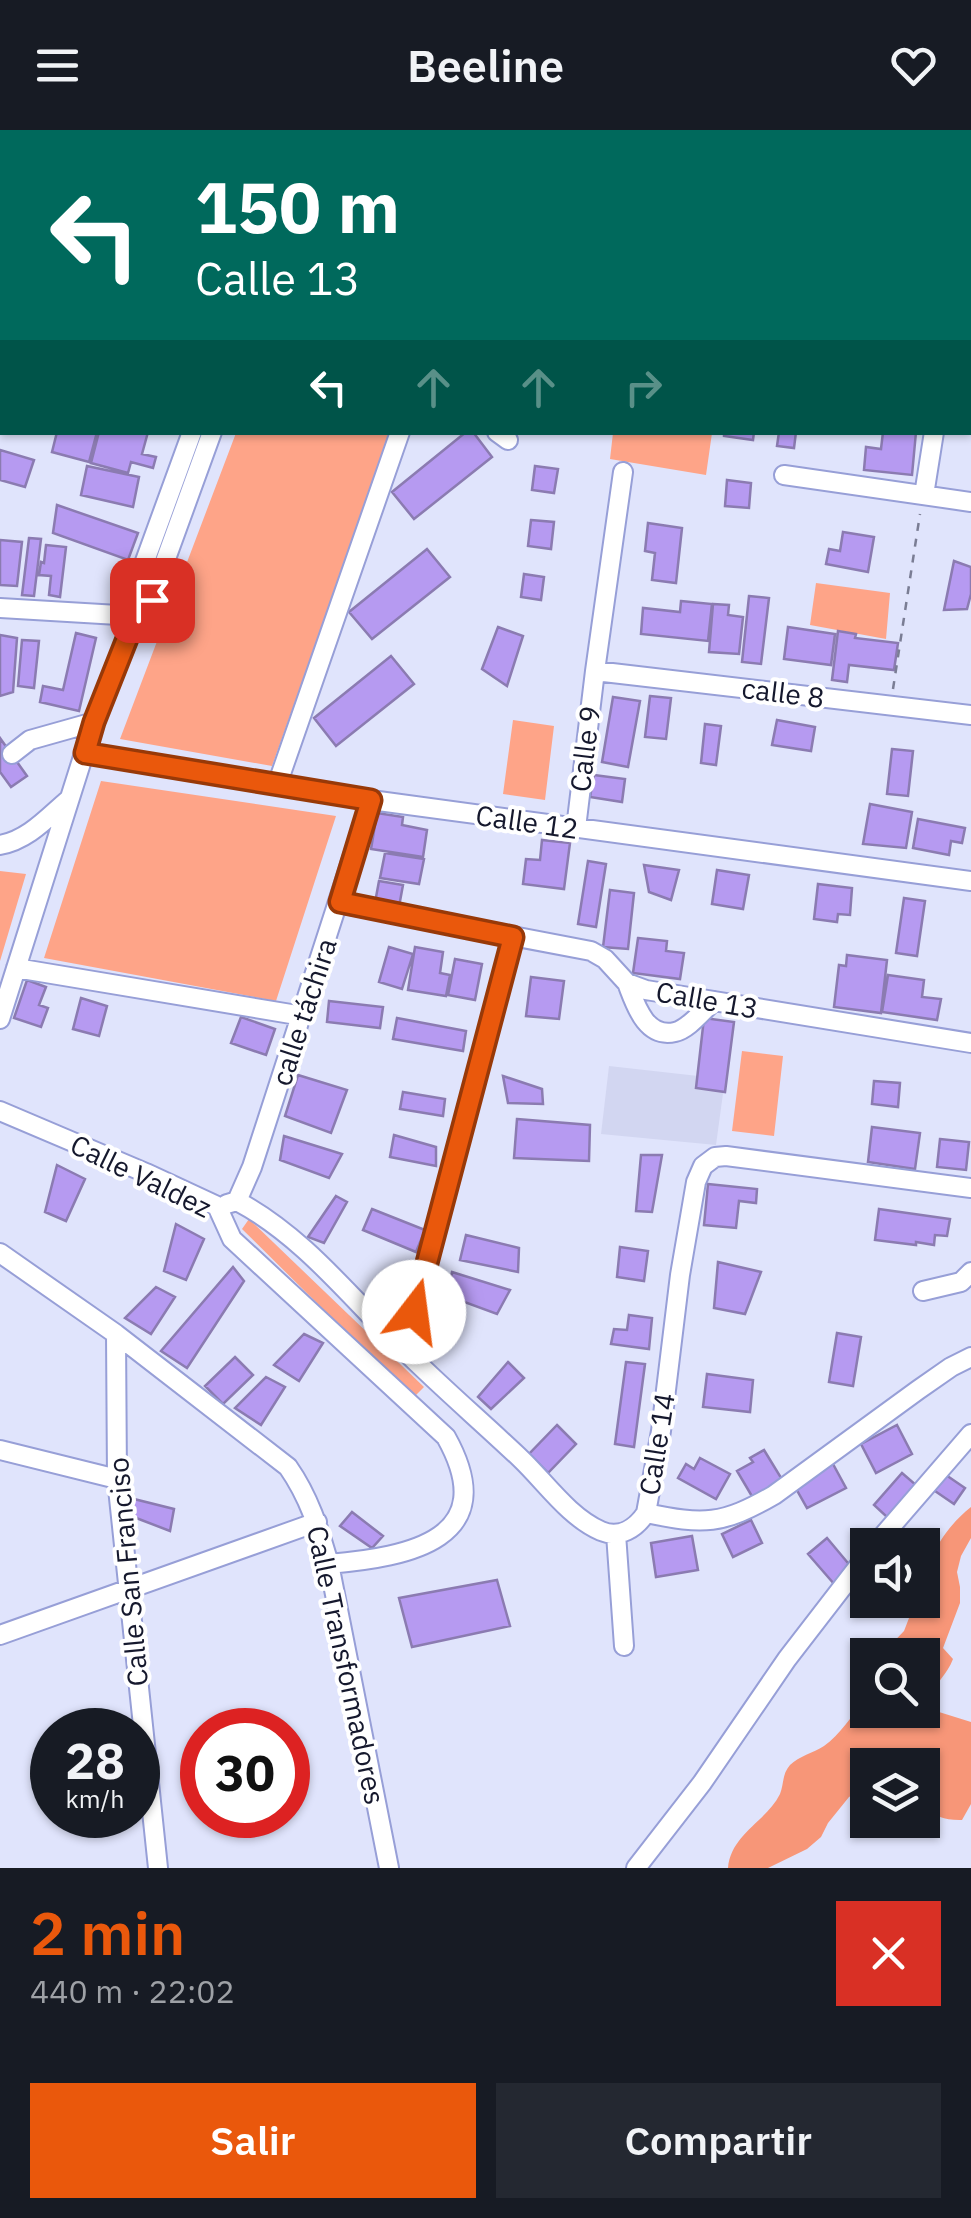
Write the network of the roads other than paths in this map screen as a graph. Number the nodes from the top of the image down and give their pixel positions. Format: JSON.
{"nodes":[{"id":1,"x":191,"y":435,"type":"edge"},
{"id":2,"x":211,"y":435,"type":"edge"},
{"id":3,"x":399,"y":435,"type":"edge"},
{"id":4,"x":934,"y":435,"type":"edge"},
{"id":5,"x":623,"y":472,"type":"dead end"},
{"id":6,"x":784,"y":475,"type":"dead end"},
{"id":7,"x":924,"y":495,"type":"junction"},
{"id":8,"x":971,"y":502,"type":"edge"},
{"id":9,"x":0,"y":608,"type":"edge"},
{"id":10,"x":136,"y":616,"type":"junction"},
{"id":11,"x":595,"y":670,"type":"junction"},
{"id":12,"x":971,"y":714,"type":"edge"},
{"id":13,"x":94,"y":722,"type":"junction"},
{"id":14,"x":85,"y":753,"type":"junction"},
{"id":15,"x":12,"y":754,"type":"dead end"},
{"id":16,"x":277,"y":785,"type":"junction"},
{"id":17,"x":68,"y":800,"type":"junction"},
{"id":18,"x":371,"y":800,"type":"junction"},
{"id":19,"x":576,"y":828,"type":"junction"},
{"id":20,"x":0,"y":844,"type":"edge"},
{"id":21,"x":971,"y":881,"type":"edge"},
{"id":22,"x":340,"y":902,"type":"junction"},
{"id":23,"x":513,"y":937,"type":"junction"},
{"id":24,"x":16,"y":968,"type":"junction"},
{"id":25,"x":627,"y":983,"type":"junction"},
{"id":26,"x":714,"y":1001,"type":"junction"},
{"id":27,"x":303,"y":1016,"type":"junction"},
{"id":28,"x":0,"y":1019,"type":"edge"},
{"id":29,"x":971,"y":1043,"type":"edge"},
{"id":30,"x":0,"y":1111,"type":"edge"},
{"id":31,"x":971,"y":1188,"type":"edge"},
{"id":32,"x":237,"y":1202,"type":"junction"},
{"id":33,"x":217,"y":1206,"type":"junction"},
{"id":34,"x":0,"y":1253,"type":"edge"},
{"id":35,"x":971,"y":1272,"type":"edge"},
{"id":36,"x":922,"y":1291,"type":"dead end"},
{"id":37,"x":116,"y":1334,"type":"junction"},
{"id":38,"x":404,"y":1350,"type":"junction"},
{"id":39,"x":971,"y":1357,"type":"edge"},
{"id":40,"x":971,"y":1434,"type":"edge"},
{"id":41,"x":0,"y":1450,"type":"edge"},
{"id":42,"x":117,"y":1479,"type":"junction"},
{"id":43,"x":646,"y":1513,"type":"junction"},
{"id":44,"x":317,"y":1522,"type":"junction"},
{"id":45,"x":890,"y":1528,"type":"edge"},
{"id":46,"x":616,"y":1534,"type":"junction"},
{"id":47,"x":329,"y":1564,"type":"junction"},
{"id":48,"x":850,"y":1577,"type":"edge"},
{"id":49,"x":129,"y":1590,"type":"junction"},
{"id":50,"x":0,"y":1634,"type":"edge"},
{"id":51,"x":624,"y":1646,"type":"dead end"},
{"id":52,"x":158,"y":1868,"type":"edge"},
{"id":53,"x":389,"y":1868,"type":"edge"},
{"id":54,"x":636,"y":1868,"type":"edge"}],
"edges":[{"from":1,"to":10,"type":"street"},
{"from":2,"to":10,"type":"street"},
{"from":3,"to":16,"type":"street"},
{"from":4,"to":7,"type":"street"},
{"from":5,"to":11,"type":"street","name":"Calle 9"},
{"from":6,"to":7,"type":"street"},
{"from":7,"to":8,"type":"street"},
{"from":9,"to":10,"type":"street"},
{"from":10,"to":13,"type":"street"},
{"from":11,"to":12,"type":"street","name":"calle 8"},
{"from":11,"to":19,"type":"street","name":"Calle 9"},
{"from":13,"to":14,"type":"street"},
{"from":13,"to":15,"type":"street"},
{"from":14,"to":16,"type":"street","name":"Calle 12"},
{"from":14,"to":17,"type":"street"},
{"from":16,"to":18,"type":"street","name":"Calle 12"},
{"from":17,"to":20,"type":"street"},
{"from":17,"to":24,"type":"street"},
{"from":18,"to":19,"type":"street","name":"Calle 12"},
{"from":18,"to":22,"type":"street","name":"calle táchira"},
{"from":19,"to":21,"type":"street","name":"Calle 12"},
{"from":22,"to":23,"type":"street","name":"Calle 13"},
{"from":22,"to":27,"type":"street","name":"calle táchira"},
{"from":23,"to":25,"type":"street","name":"Calle 13"},
{"from":23,"to":38,"type":"street"},
{"from":24,"to":27,"type":"street"},
{"from":24,"to":28,"type":"street"},
{"from":25,"to":26,"type":"street","name":"Calle 13"},
{"from":25,"to":26,"type":"street"},
{"from":26,"to":29,"type":"street","name":"Calle 13"},
{"from":27,"to":32,"type":"street","name":"calle táchira"},
{"from":30,"to":33,"type":"street","name":"Calle Valdez"},
{"from":31,"to":43,"type":"street","name":"Calle 14"},
{"from":32,"to":33,"type":"street"},
{"from":32,"to":38,"type":"street"},
{"from":33,"to":47,"type":"street","name":"Calle Valdez"},
{"from":34,"to":37,"type":"street","name":"Calle Transformadores"},
{"from":35,"to":36,"type":"street"},
{"from":37,"to":42,"type":"street","name":"Calle San Franciso"},
{"from":37,"to":44,"type":"street","name":"Calle Transformadores"},
{"from":38,"to":46,"type":"street"},
{"from":39,"to":43,"type":"street"},
{"from":40,"to":45,"type":"street"},
{"from":41,"to":42,"type":"street"},
{"from":42,"to":49,"type":"street","name":"Calle San Franciso"},
{"from":43,"to":46,"type":"street","name":"Calle 14"},
{"from":44,"to":47,"type":"street","name":"Calle Transformadores"},
{"from":44,"to":49,"type":"street"},
{"from":46,"to":51,"type":"street"},
{"from":47,"to":53,"type":"street","name":"Calle Transformadores"},
{"from":48,"to":54,"type":"street"},
{"from":49,"to":50,"type":"street"},
{"from":49,"to":52,"type":"street","name":"Calle San Franciso"}]}
